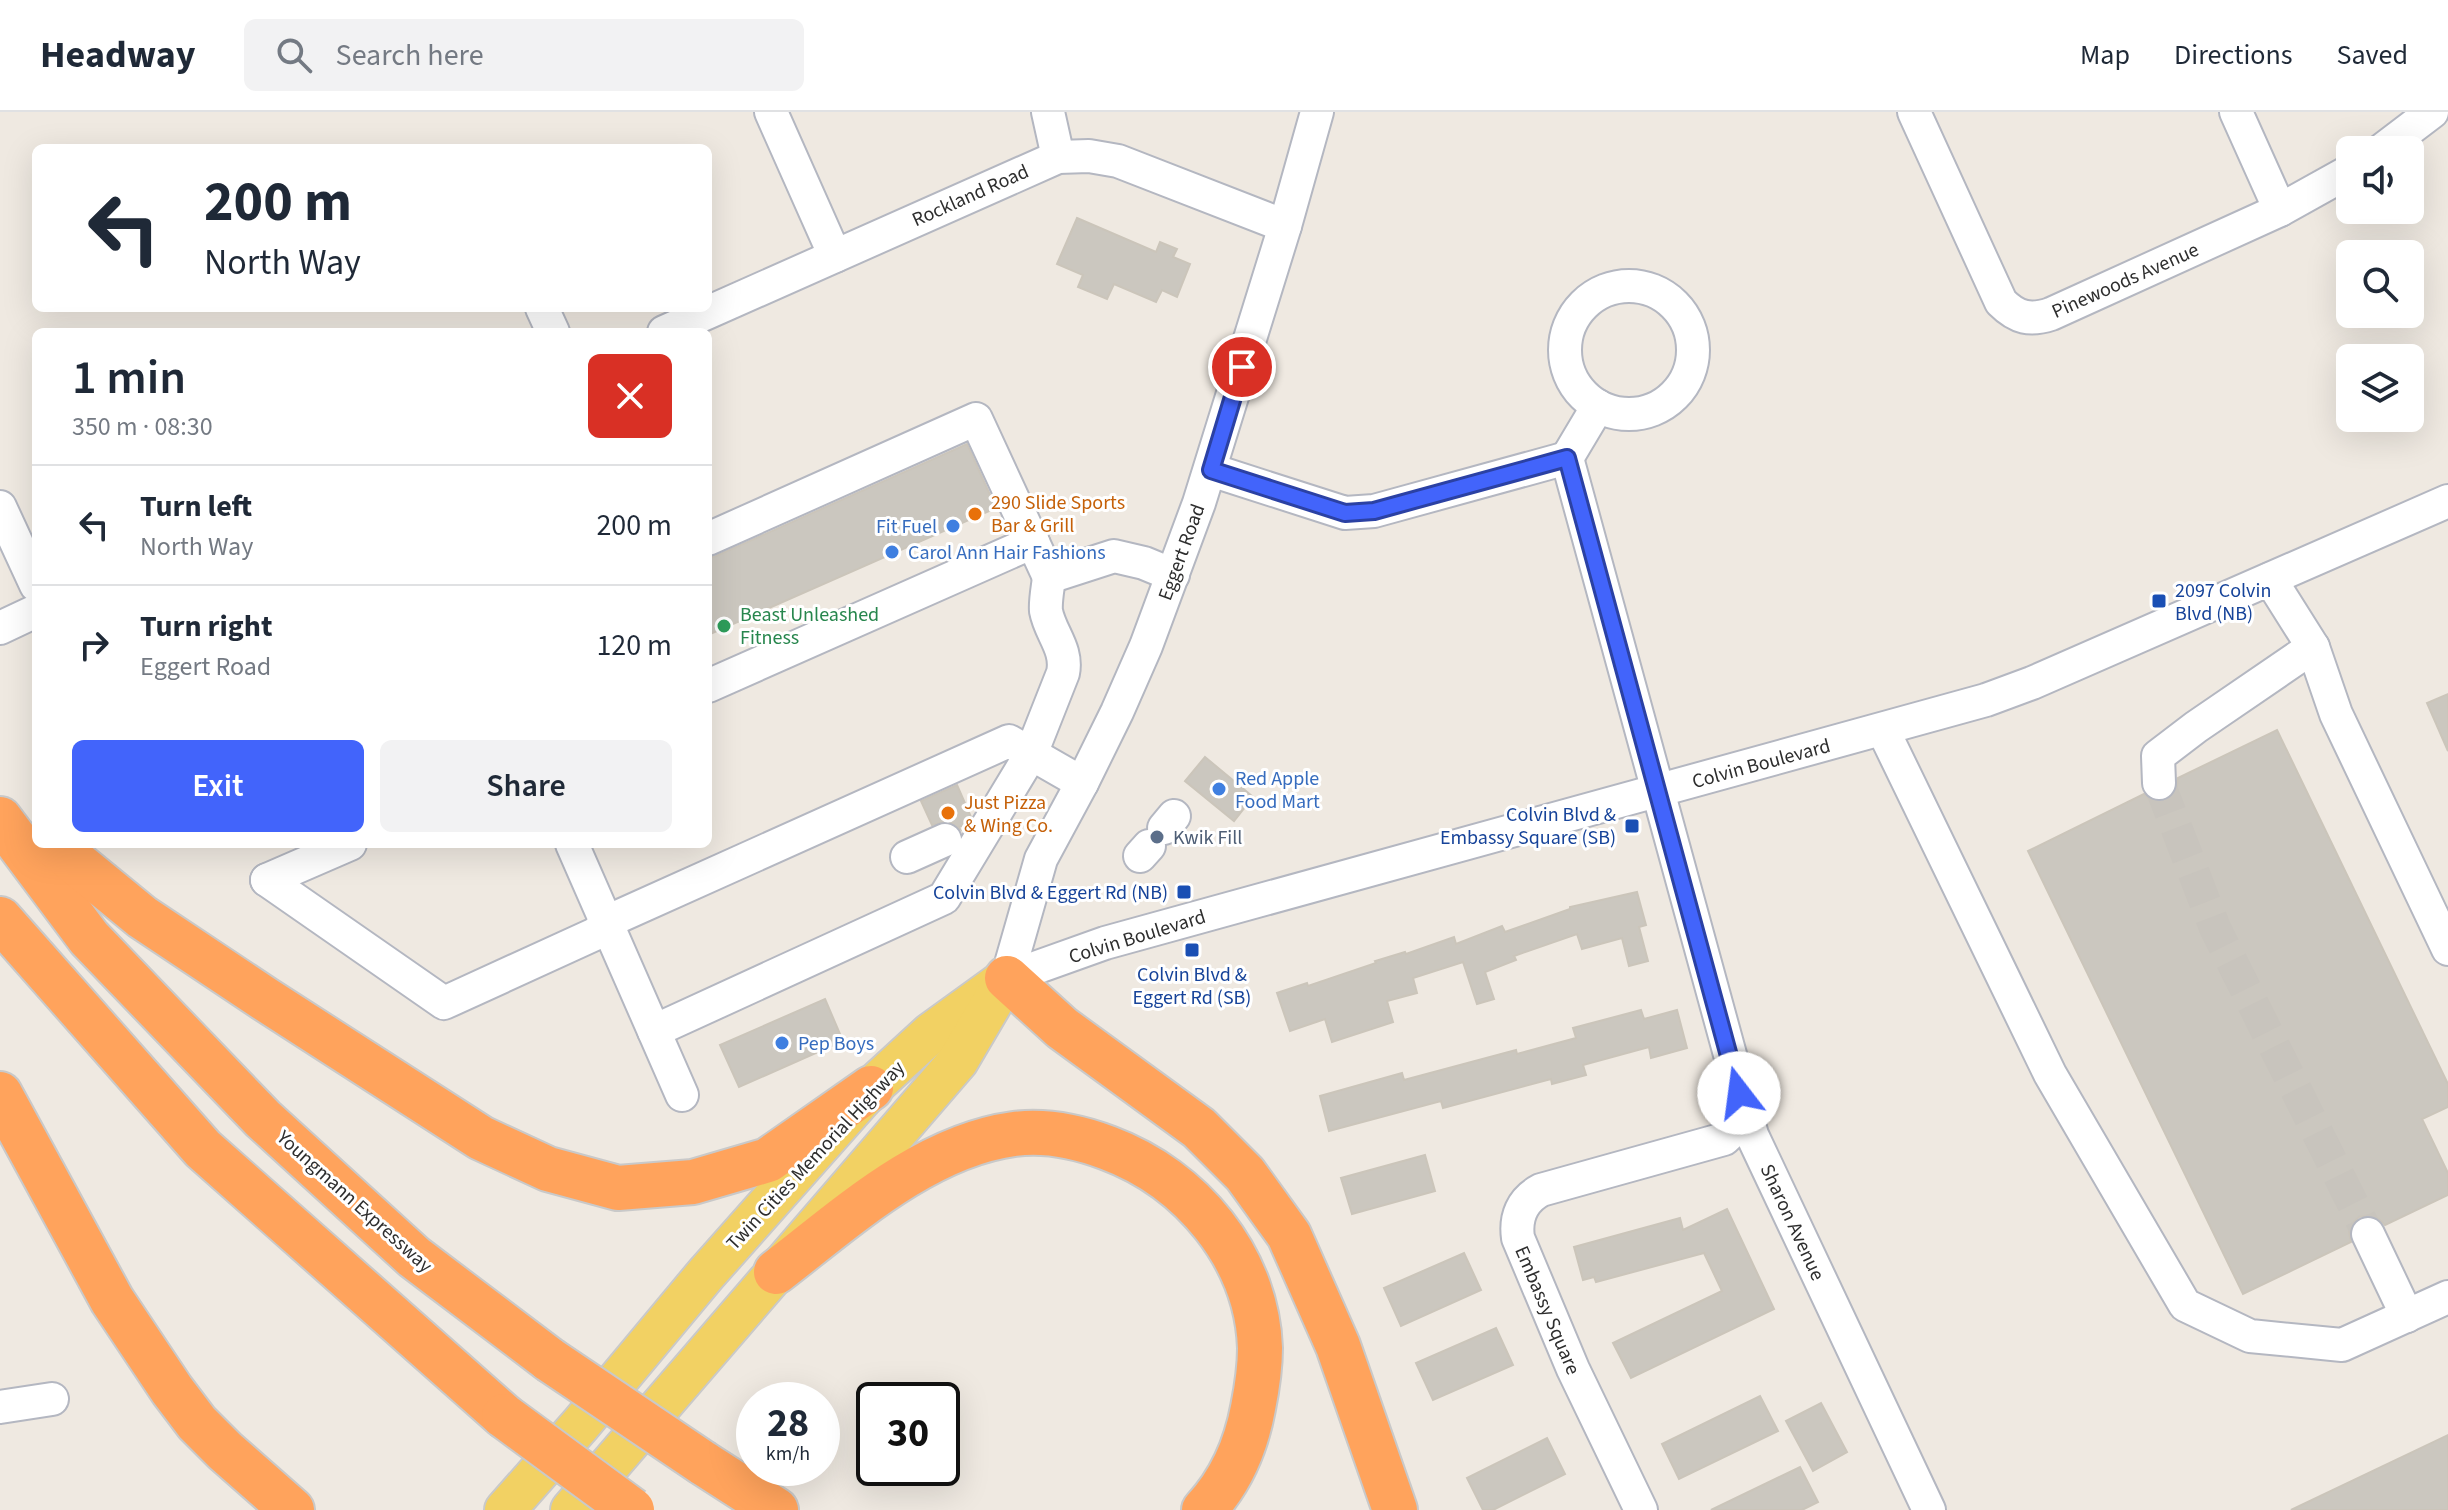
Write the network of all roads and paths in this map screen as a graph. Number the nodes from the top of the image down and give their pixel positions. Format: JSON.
{"nodes":[{"id":1,"x":771,"y":112,"type":"edge"},
{"id":2,"x":1048,"y":112,"type":"edge"},
{"id":3,"x":1317,"y":112,"type":"edge"},
{"id":4,"x":1914,"y":112,"type":"edge"},
{"id":5,"x":2236,"y":112,"type":"edge"},
{"id":6,"x":2432,"y":112,"type":"edge"},
{"id":7,"x":2400,"y":136,"type":"edge"},
{"id":8,"x":1058,"y":157,"type":"junction"},
{"id":9,"x":2336,"y":179,"type":"edge"},
{"id":10,"x":2280,"y":210,"type":"junction"},
{"id":11,"x":1285,"y":226,"type":"junction"},
{"id":12,"x":835,"y":256,"type":"junction"},
{"id":13,"x":712,"y":311,"type":"edge"},
{"id":14,"x":709,"y":312,"type":"edge"},
{"id":15,"x":673,"y":328,"type":"edge"},
{"id":16,"x":1598,"y":406,"type":"junction"},
{"id":17,"x":1567,"y":458,"type":"junction"},
{"id":18,"x":1211,"y":470,"type":"junction"},
{"id":19,"x":2448,"y":501,"type":"edge"},
{"id":20,"x":0,"y":507,"type":"edge"},
{"id":21,"x":712,"y":537,"type":"edge"},
{"id":22,"x":1033,"y":542,"type":"junction"},
{"id":23,"x":1173,"y":575,"type":"junction"},
{"id":24,"x":32,"y":576,"type":"edge"},
{"id":25,"x":1049,"y":577,"type":"junction"},
{"id":26,"x":2270,"y":579,"type":"junction"},
{"id":27,"x":32,"y":613,"type":"edge"},
{"id":28,"x":0,"y":628,"type":"edge"},
{"id":29,"x":2313,"y":647,"type":"junction"},
{"id":30,"x":712,"y":684,"type":"edge"},
{"id":31,"x":1883,"y":730,"type":"junction"},
{"id":32,"x":1031,"y":754,"type":"junction"},
{"id":33,"x":1082,"y":783,"type":"junction"},
{"id":34,"x":2159,"y":783,"type":"tunnel mouth"},
{"id":35,"x":1657,"y":791,"type":"junction"},
{"id":36,"x":0,"y":793,"type":"edge"},
{"id":37,"x":0,"y":819,"type":"edge"},
{"id":38,"x":992,"y":819,"type":"junction"},
{"id":39,"x":32,"y":824,"type":"edge"},
{"id":40,"x":58,"y":848,"type":"edge"},
{"id":41,"x":341,"y":848,"type":"edge"},
{"id":42,"x":574,"y":848,"type":"edge"},
{"id":43,"x":907,"y":857,"type":"dead end"},
{"id":44,"x":0,"y":919,"type":"edge"},
{"id":45,"x":607,"y":924,"type":"junction"},
{"id":46,"x":2448,"y":949,"type":"edge"},
{"id":47,"x":1007,"y":978,"type":"junction"},
{"id":48,"x":654,"y":1031,"type":"junction"},
{"id":49,"x":871,"y":1088,"type":"junction"},
{"id":50,"x":0,"y":1094,"type":"edge"},
{"id":51,"x":682,"y":1095,"type":"dead end"},
{"id":52,"x":1743,"y":1108,"type":"junction"},
{"id":53,"x":2368,"y":1234,"type":"tunnel mouth"},
{"id":54,"x":776,"y":1272,"type":"junction"},
{"id":55,"x":2448,"y":1297,"type":"edge"},
{"id":56,"x":2407,"y":1316,"type":"junction"},
{"id":57,"x":52,"y":1399,"type":"dead end"},
{"id":58,"x":0,"y":1407,"type":"edge"},
{"id":59,"x":292,"y":1510,"type":"edge"},
{"id":60,"x":505,"y":1510,"type":"edge"},
{"id":61,"x":571,"y":1510,"type":"edge"},
{"id":62,"x":632,"y":1510,"type":"edge"},
{"id":63,"x":776,"y":1510,"type":"edge"},
{"id":64,"x":1204,"y":1510,"type":"edge"},
{"id":65,"x":1395,"y":1510,"type":"edge"},
{"id":66,"x":1641,"y":1510,"type":"edge"},
{"id":67,"x":1929,"y":1510,"type":"edge"}],
"edges":[{"from":1,"to":12,"type":"street"},
{"from":2,"to":8,"type":"street"},
{"from":3,"to":11,"type":"street","name":"Eggert Road"},
{"from":4,"to":10,"type":"street","name":"Pinewoods Avenue"},
{"from":5,"to":10,"type":"street"},
{"from":6,"to":7,"type":"street"},
{"from":8,"to":11,"type":"street","name":"Rockland Road"},
{"from":8,"to":12,"type":"street","name":"Rockland Road"},
{"from":9,"to":10,"type":"street","name":"Pinewoods Avenue"},
{"from":11,"to":18,"type":"street","name":"Eggert Road"},
{"from":12,"to":13,"type":"street","name":"Rockland Road"},
{"from":14,"to":15,"type":"street","name":"Rockland Road"},
{"from":16,"to":16,"type":"street"},
{"from":16,"to":17,"type":"street"},
{"from":17,"to":18,"type":"street"},
{"from":17,"to":35,"type":"street","name":"Sharon Avenue"},
{"from":18,"to":23,"type":"street","name":"Eggert Road"},
{"from":19,"to":26,"type":"street","name":"Colvin Boulevard"},
{"from":20,"to":24,"type":"street"},
{"from":21,"to":22,"type":"street"},
{"from":22,"to":25,"type":"street"},
{"from":22,"to":30,"type":"street"},
{"from":23,"to":25,"type":"street"},
{"from":23,"to":33,"type":"street","name":"Eggert Road"},
{"from":25,"to":32,"type":"street"},
{"from":26,"to":29,"type":"street"},
{"from":26,"to":31,"type":"street","name":"Colvin Boulevard"},
{"from":27,"to":28,"type":"street"},
{"from":29,"to":34,"type":"street"},
{"from":29,"to":46,"type":"street"},
{"from":31,"to":35,"type":"street","name":"Colvin Boulevard"},
{"from":31,"to":56,"type":"street"},
{"from":32,"to":33,"type":"street"},
{"from":32,"to":38,"type":"street"},
{"from":32,"to":45,"type":"street"},
{"from":33,"to":47,"type":"street","name":"Eggert Road"},
{"from":35,"to":47,"type":"street","name":"Colvin Boulevard"},
{"from":35,"to":52,"type":"street","name":"Sharon Avenue"},
{"from":36,"to":39,"type":"highway"},
{"from":37,"to":63,"type":"highway","name":"Youngmann Expressway","bridge":true},
{"from":38,"to":43,"type":"street"},
{"from":38,"to":48,"type":"street"},
{"from":40,"to":49,"type":"highway"},
{"from":41,"to":45,"type":"street"},
{"from":42,"to":45,"type":"street"},
{"from":44,"to":62,"type":"highway","bridge":true},
{"from":45,"to":48,"type":"street"},
{"from":47,"to":49,"type":"main road","name":"Twin Cities Memorial Highway"},
{"from":47,"to":54,"type":"main road","name":"Twin Cities Memorial Highway"},
{"from":47,"to":65,"type":"highway"},
{"from":48,"to":51,"type":"street"},
{"from":49,"to":60,"type":"main road","name":"Twin Cities Memorial Highway"},
{"from":50,"to":59,"type":"highway"},
{"from":52,"to":66,"type":"street","name":"Embassy Square"},
{"from":52,"to":67,"type":"street","name":"Sharon Avenue"},
{"from":53,"to":56,"type":"street"},
{"from":54,"to":61,"type":"main road","name":"Twin Cities Memorial Highway"},
{"from":54,"to":64,"type":"highway"},
{"from":55,"to":56,"type":"street"},
{"from":57,"to":58,"type":"street"}]}
